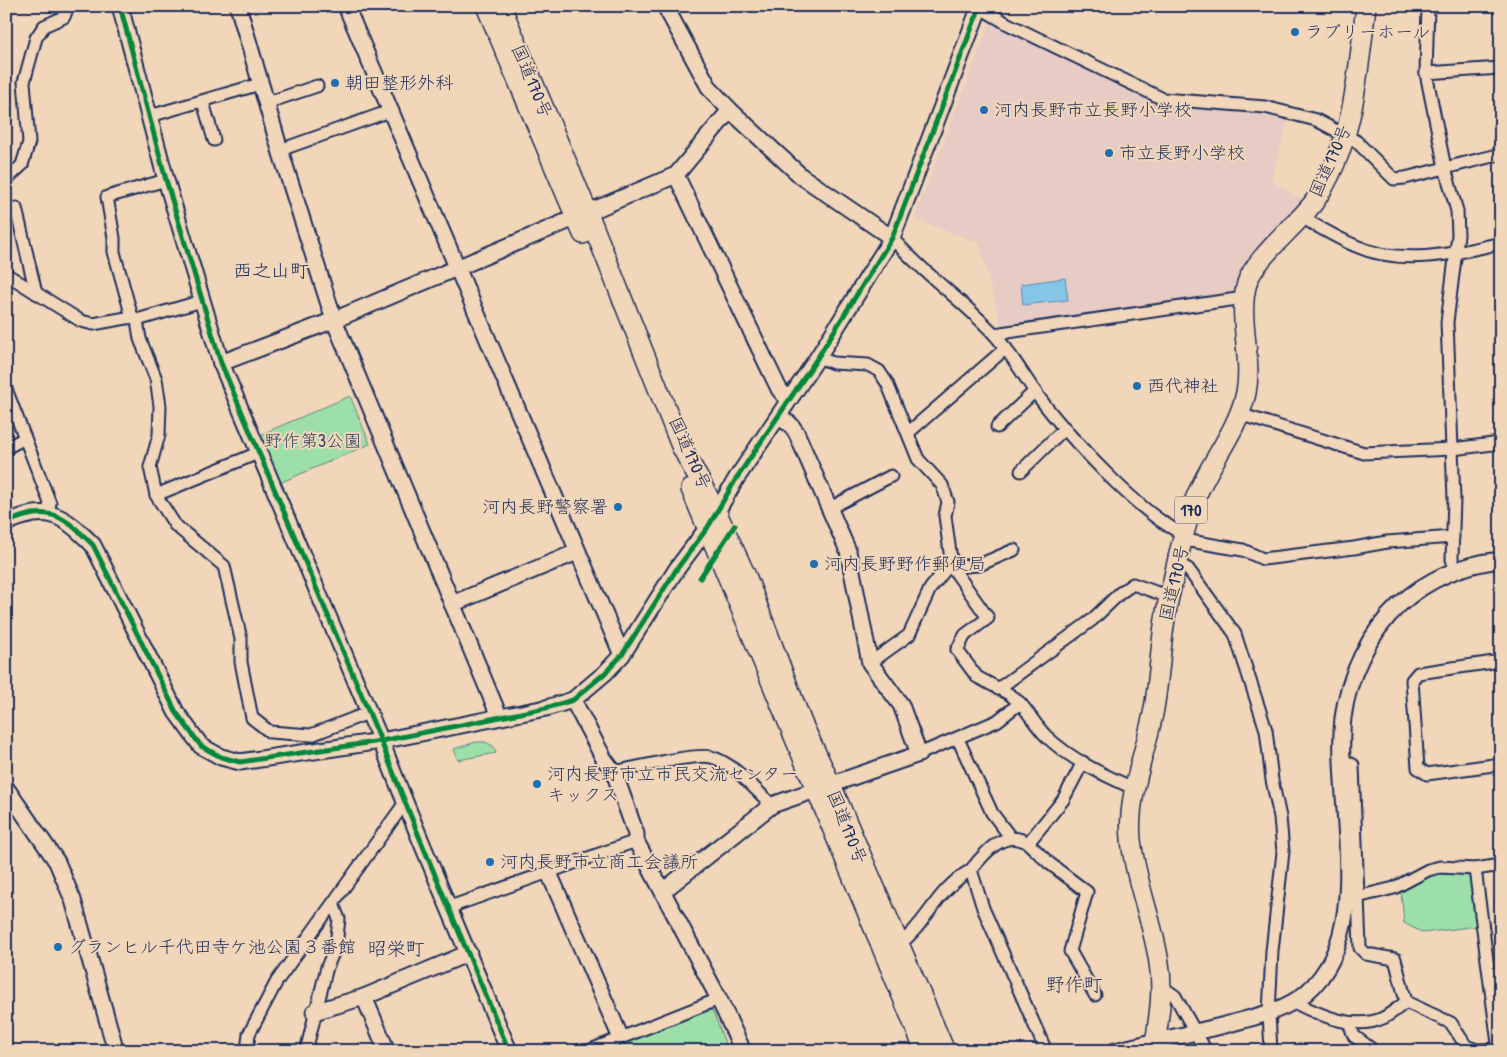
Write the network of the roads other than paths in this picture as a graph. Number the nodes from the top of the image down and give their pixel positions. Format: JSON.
{"nodes":[{"id":1,"x":68,"y":6,"type":"edge"},
{"id":2,"x":120,"y":6,"type":"edge"},
{"id":3,"x":238,"y":6,"type":"edge"},
{"id":4,"x":346,"y":6,"type":"edge"},
{"id":5,"x":486,"y":6,"type":"edge"},
{"id":6,"x":501,"y":6,"type":"edge"},
{"id":7,"x":665,"y":6,"type":"edge"},
{"id":8,"x":1366,"y":6,"type":"edge"},
{"id":9,"x":1428,"y":6,"type":"edge"},
{"id":10,"x":979,"y":7,"type":"edge"},
{"id":11,"x":1501,"y":68,"type":"edge"},
{"id":12,"x":1426,"y":73,"type":"junction"},
{"id":13,"x":260,"y":84,"type":"junction"},
{"id":14,"x":318,"y":86,"type":"dead end"},
{"id":15,"x":203,"y":102,"type":"junction"},
{"id":16,"x":266,"y":103,"type":"junction"},
{"id":17,"x":730,"y":110,"type":"junction"},
{"id":18,"x":390,"y":111,"type":"junction"},
{"id":19,"x":150,"y":116,"type":"junction"},
{"id":20,"x":1346,"y":134,"type":"junction"},
{"id":21,"x":214,"y":140,"type":"dead end"},
{"id":22,"x":280,"y":150,"type":"junction"},
{"id":23,"x":1501,"y":154,"type":"edge"},
{"id":24,"x":1445,"y":168,"type":"junction"},
{"id":25,"x":676,"y":175,"type":"junction"},
{"id":26,"x":6,"y":180,"type":"edge"},
{"id":27,"x":166,"y":180,"type":"junction"},
{"id":28,"x":16,"y":208,"type":"dead end"},
{"id":29,"x":582,"y":214,"type":"junction"},
{"id":30,"x":1301,"y":217,"type":"junction"},
{"id":31,"x":892,"y":238,"type":"junction"},
{"id":32,"x":1501,"y":243,"type":"edge"},
{"id":33,"x":1456,"y":254,"type":"junction"},
{"id":34,"x":455,"y":268,"type":"junction"},
{"id":35,"x":6,"y":274,"type":"edge"},
{"id":36,"x":36,"y":293,"type":"junction"},
{"id":37,"x":1244,"y":298,"type":"junction"},
{"id":38,"x":202,"y":301,"type":"junction"},
{"id":39,"x":134,"y":318,"type":"junction"},
{"id":40,"x":334,"y":320,"type":"junction"},
{"id":41,"x":994,"y":334,"type":"junction"},
{"id":42,"x":1006,"y":348,"type":"junction"},
{"id":43,"x":818,"y":357,"type":"junction"},
{"id":44,"x":220,"y":363,"type":"junction"},
{"id":45,"x":6,"y":389,"type":"edge"},
{"id":46,"x":1035,"y":391,"type":"junction"},
{"id":47,"x":788,"y":400,"type":"junction"},
{"id":48,"x":1240,"y":414,"type":"junction"},
{"id":49,"x":778,"y":417,"type":"junction"},
{"id":50,"x":997,"y":428,"type":"dead end"},
{"id":51,"x":1065,"y":428,"type":"junction"},
{"id":52,"x":909,"y":432,"type":"junction"},
{"id":53,"x":25,"y":438,"type":"junction"},
{"id":54,"x":1501,"y":443,"type":"edge"},
{"id":55,"x":6,"y":448,"type":"edge"},
{"id":56,"x":1452,"y":449,"type":"junction"},
{"id":57,"x":258,"y":454,"type":"junction"},
{"id":58,"x":1021,"y":471,"type":"dead end"},
{"id":59,"x":891,"y":476,"type":"dead end"},
{"id":60,"x":156,"y":495,"type":"junction"},
{"id":61,"x":830,"y":508,"type":"junction"},
{"id":62,"x":48,"y":512,"type":"junction"},
{"id":63,"x":712,"y":520,"type":"junction"},
{"id":64,"x":6,"y":523,"type":"edge"},
{"id":65,"x":1185,"y":537,"type":"junction"},
{"id":66,"x":1452,"y":537,"type":"junction"},
{"id":67,"x":1014,"y":550,"type":"dead end"},
{"id":68,"x":577,"y":552,"type":"junction"},
{"id":69,"x":1501,"y":560,"type":"edge"},
{"id":70,"x":1178,"y":564,"type":"junction"},
{"id":71,"x":952,"y":567,"type":"junction"},
{"id":72,"x":1455,"y":570,"type":"junction"},
{"id":73,"x":1169,"y":597,"type":"junction"},
{"id":74,"x":452,"y":604,"type":"junction"},
{"id":75,"x":622,"y":655,"type":"junction"},
{"id":76,"x":1501,"y":661,"type":"edge"},
{"id":77,"x":870,"y":663,"type":"junction"},
{"id":78,"x":998,"y":689,"type":"junction"},
{"id":79,"x":573,"y":700,"type":"junction"},
{"id":80,"x":1020,"y":703,"type":"junction"},
{"id":81,"x":368,"y":713,"type":"junction"},
{"id":82,"x":499,"y":716,"type":"junction"},
{"id":83,"x":958,"y":739,"type":"junction"},
{"id":84,"x":381,"y":741,"type":"junction"},
{"id":85,"x":919,"y":754,"type":"junction"},
{"id":86,"x":1343,"y":760,"type":"junction"},
{"id":87,"x":1082,"y":762,"type":"junction"},
{"id":88,"x":1501,"y":764,"type":"edge"},
{"id":89,"x":614,"y":772,"type":"junction"},
{"id":90,"x":824,"y":787,"type":"junction"},
{"id":91,"x":6,"y":788,"type":"edge"},
{"id":92,"x":1135,"y":790,"type":"junction"},
{"id":93,"x":404,"y":804,"type":"junction"},
{"id":94,"x":772,"y":805,"type":"junction"},
{"id":95,"x":1011,"y":838,"type":"junction"},
{"id":96,"x":636,"y":841,"type":"junction"},
{"id":97,"x":1028,"y":843,"type":"junction"},
{"id":98,"x":1501,"y":865,"type":"edge"},
{"id":99,"x":1476,"y":869,"type":"junction"},
{"id":100,"x":971,"y":870,"type":"junction"},
{"id":101,"x":549,"y":873,"type":"junction"},
{"id":102,"x":663,"y":890,"type":"junction"},
{"id":103,"x":1357,"y":897,"type":"junction"},
{"id":104,"x":333,"y":904,"type":"junction"},
{"id":105,"x":450,"y":908,"type":"junction"},
{"id":106,"x":900,"y":944,"type":"junction"},
{"id":107,"x":469,"y":953,"type":"junction"},
{"id":108,"x":1161,"y":986,"type":"junction"},
{"id":109,"x":1096,"y":995,"type":"dead end"},
{"id":110,"x":364,"y":997,"type":"junction"},
{"id":111,"x":719,"y":998,"type":"junction"},
{"id":112,"x":1294,"y":1002,"type":"junction"},
{"id":113,"x":1406,"y":1002,"type":"junction"},
{"id":114,"x":314,"y":1012,"type":"junction"},
{"id":115,"x":1269,"y":1013,"type":"junction"},
{"id":116,"x":1349,"y":1023,"type":"junction"},
{"id":117,"x":1194,"y":1033,"type":"junction"},
{"id":118,"x":620,"y":1036,"type":"junction"},
{"id":119,"x":1154,"y":1046,"type":"edge"},
{"id":120,"x":1370,"y":1049,"type":"edge"},
{"id":121,"x":1499,"y":1050,"type":"edge"},
{"id":122,"x":116,"y":1051,"type":"edge"},
{"id":123,"x":247,"y":1051,"type":"edge"},
{"id":124,"x":306,"y":1051,"type":"edge"},
{"id":125,"x":387,"y":1051,"type":"edge"},
{"id":126,"x":509,"y":1051,"type":"edge"},
{"id":127,"x":588,"y":1051,"type":"edge"},
{"id":128,"x":743,"y":1051,"type":"edge"},
{"id":129,"x":925,"y":1051,"type":"edge"},
{"id":130,"x":945,"y":1051,"type":"edge"},
{"id":131,"x":1046,"y":1051,"type":"edge"},
{"id":132,"x":1115,"y":1051,"type":"edge"},
{"id":133,"x":1206,"y":1051,"type":"edge"},
{"id":134,"x":1271,"y":1051,"type":"edge"}],
"edges":[{"from":1,"to":26,"type":"street"},
{"from":2,"to":19,"type":"street"},
{"from":3,"to":13,"type":"street"},
{"from":4,"to":18,"type":"street"},
{"from":5,"to":29,"type":"highway","name":"国道170号"},
{"from":6,"to":29,"type":"highway","name":"国道170号"},
{"from":7,"to":17,"type":"street"},
{"from":8,"to":20,"type":"highway","name":"国道170号","number":"170"},
{"from":9,"to":12,"type":"street"},
{"from":10,"to":20,"type":"street"},
{"from":10,"to":31,"type":"street"},
{"from":11,"to":12,"type":"street"},
{"from":12,"to":24,"type":"street"},
{"from":13,"to":15,"type":"street"},
{"from":13,"to":16,"type":"street"},
{"from":14,"to":16,"type":"street"},
{"from":15,"to":19,"type":"street"},
{"from":15,"to":21,"type":"street"},
{"from":16,"to":22,"type":"street"},
{"from":17,"to":25,"type":"street"},
{"from":17,"to":31,"type":"street"},
{"from":18,"to":22,"type":"street"},
{"from":18,"to":34,"type":"street"},
{"from":19,"to":27,"type":"street"},
{"from":20,"to":24,"type":"street"},
{"from":20,"to":30,"type":"highway","name":"国道170号","number":"170"},
{"from":22,"to":40,"type":"street"},
{"from":23,"to":24,"type":"street"},
{"from":24,"to":33,"type":"street"},
{"from":25,"to":29,"type":"street"},
{"from":25,"to":47,"type":"street"},
{"from":27,"to":38,"type":"street"},
{"from":27,"to":39,"type":"street"},
{"from":28,"to":36,"type":"street"},
{"from":29,"to":34,"type":"street"},
{"from":29,"to":63,"type":"highway","name":"国道170号"},
{"from":30,"to":33,"type":"street"},
{"from":30,"to":37,"type":"highway","name":"国道170号","number":"170"},
{"from":31,"to":41,"type":"street"},
{"from":31,"to":43,"type":"street"},
{"from":32,"to":33,"type":"street"},
{"from":33,"to":56,"type":"street"},
{"from":34,"to":40,"type":"street"},
{"from":34,"to":68,"type":"street"},
{"from":35,"to":36,"type":"street"},
{"from":36,"to":39,"type":"street"},
{"from":37,"to":41,"type":"street"},
{"from":37,"to":48,"type":"highway","name":"国道170号","number":"170"},
{"from":38,"to":39,"type":"street"},
{"from":38,"to":44,"type":"street"},
{"from":39,"to":60,"type":"street"},
{"from":40,"to":44,"type":"street"},
{"from":40,"to":74,"type":"street"},
{"from":41,"to":42,"type":"street"},
{"from":42,"to":46,"type":"street"},
{"from":42,"to":52,"type":"street"},
{"from":43,"to":47,"type":"street"},
{"from":43,"to":52,"type":"street"},
{"from":44,"to":57,"type":"street"},
{"from":45,"to":53,"type":"street"},
{"from":46,"to":50,"type":"street"},
{"from":46,"to":51,"type":"street"},
{"from":47,"to":49,"type":"street"},
{"from":48,"to":56,"type":"street"},
{"from":48,"to":65,"type":"highway","name":"国道170号","number":"170"},
{"from":49,"to":61,"type":"street"},
{"from":49,"to":63,"type":"street"},
{"from":51,"to":58,"type":"street"},
{"from":51,"to":65,"type":"street"},
{"from":52,"to":71,"type":"street"},
{"from":53,"to":55,"type":"street"},
{"from":53,"to":62,"type":"street"},
{"from":54,"to":56,"type":"street"},
{"from":56,"to":66,"type":"street"},
{"from":57,"to":60,"type":"street"},
{"from":57,"to":81,"type":"street"},
{"from":59,"to":61,"type":"street"},
{"from":60,"to":81,"type":"street"},
{"from":61,"to":77,"type":"street"},
{"from":62,"to":64,"type":"street"},
{"from":62,"to":84,"type":"street"},
{"from":63,"to":75,"type":"street"},
{"from":63,"to":90,"type":"highway","name":"国道170号"},
{"from":65,"to":66,"type":"street"},
{"from":65,"to":70,"type":"highway","name":"国道170号","number":"170"},
{"from":66,"to":72,"type":"street"},
{"from":67,"to":71,"type":"street"},
{"from":68,"to":74,"type":"street"},
{"from":68,"to":75,"type":"street"},
{"from":69,"to":72,"type":"street"},
{"from":70,"to":73,"type":"highway","name":"国道170号","number":"170"},
{"from":70,"to":115,"type":"street"},
{"from":71,"to":77,"type":"street"},
{"from":71,"to":78,"type":"street"},
{"from":72,"to":86,"type":"street"},
{"from":73,"to":78,"type":"street"},
{"from":73,"to":92,"type":"highway","name":"国道170号","number":"170"},
{"from":74,"to":82,"type":"street"},
{"from":75,"to":79,"type":"street"},
{"from":76,"to":88,"type":"street"},
{"from":77,"to":85,"type":"street"},
{"from":78,"to":80,"type":"street"},
{"from":79,"to":82,"type":"street"},
{"from":79,"to":89,"type":"street"},
{"from":80,"to":83,"type":"street"},
{"from":80,"to":87,"type":"street"},
{"from":81,"to":84,"type":"street"},
{"from":82,"to":84,"type":"street"},
{"from":83,"to":85,"type":"street"},
{"from":83,"to":95,"type":"street"},
{"from":84,"to":93,"type":"street"},
{"from":85,"to":90,"type":"street"},
{"from":86,"to":103,"type":"street"},
{"from":86,"to":112,"type":"street"},
{"from":87,"to":92,"type":"street"},
{"from":87,"to":97,"type":"street"},
{"from":89,"to":94,"type":"street"},
{"from":89,"to":96,"type":"street"},
{"from":90,"to":94,"type":"street"},
{"from":90,"to":106,"type":"highway","name":"国道170号"},
{"from":90,"to":129,"type":"highway","name":"国道170号"},
{"from":91,"to":122,"type":"street"},
{"from":92,"to":108,"type":"highway","name":"国道170号","number":"170"},
{"from":93,"to":104,"type":"street"},
{"from":93,"to":105,"type":"street"},
{"from":94,"to":102,"type":"street"},
{"from":95,"to":97,"type":"street"},
{"from":95,"to":100,"type":"street"},
{"from":96,"to":101,"type":"street"},
{"from":96,"to":102,"type":"street"},
{"from":97,"to":109,"type":"street"},
{"from":98,"to":99,"type":"street"},
{"from":99,"to":103,"type":"street"},
{"from":99,"to":121,"type":"street"},
{"from":100,"to":106,"type":"street"},
{"from":100,"to":131,"type":"street"},
{"from":101,"to":105,"type":"street"},
{"from":101,"to":118,"type":"street"},
{"from":102,"to":111,"type":"street"},
{"from":103,"to":113,"type":"street"},
{"from":104,"to":114,"type":"street"},
{"from":104,"to":123,"type":"street"},
{"from":105,"to":107,"type":"street"},
{"from":106,"to":130,"type":"highway","name":"国道170号"},
{"from":107,"to":110,"type":"street"},
{"from":107,"to":126,"type":"street"},
{"from":108,"to":117,"type":"street"},
{"from":108,"to":119,"type":"highway","name":"国道170号","number":"170"},
{"from":110,"to":114,"type":"street"},
{"from":110,"to":125,"type":"street"},
{"from":111,"to":118,"type":"street"},
{"from":111,"to":128,"type":"street"},
{"from":112,"to":115,"type":"street"},
{"from":112,"to":116,"type":"street"},
{"from":113,"to":116,"type":"street"},
{"from":113,"to":121,"type":"street"},
{"from":114,"to":124,"type":"street"},
{"from":115,"to":117,"type":"street"},
{"from":115,"to":134,"type":"street"},
{"from":116,"to":120,"type":"street"},
{"from":117,"to":119,"type":"street"},
{"from":117,"to":133,"type":"street"},
{"from":118,"to":127,"type":"street"},
{"from":119,"to":132,"type":"street"}]}
